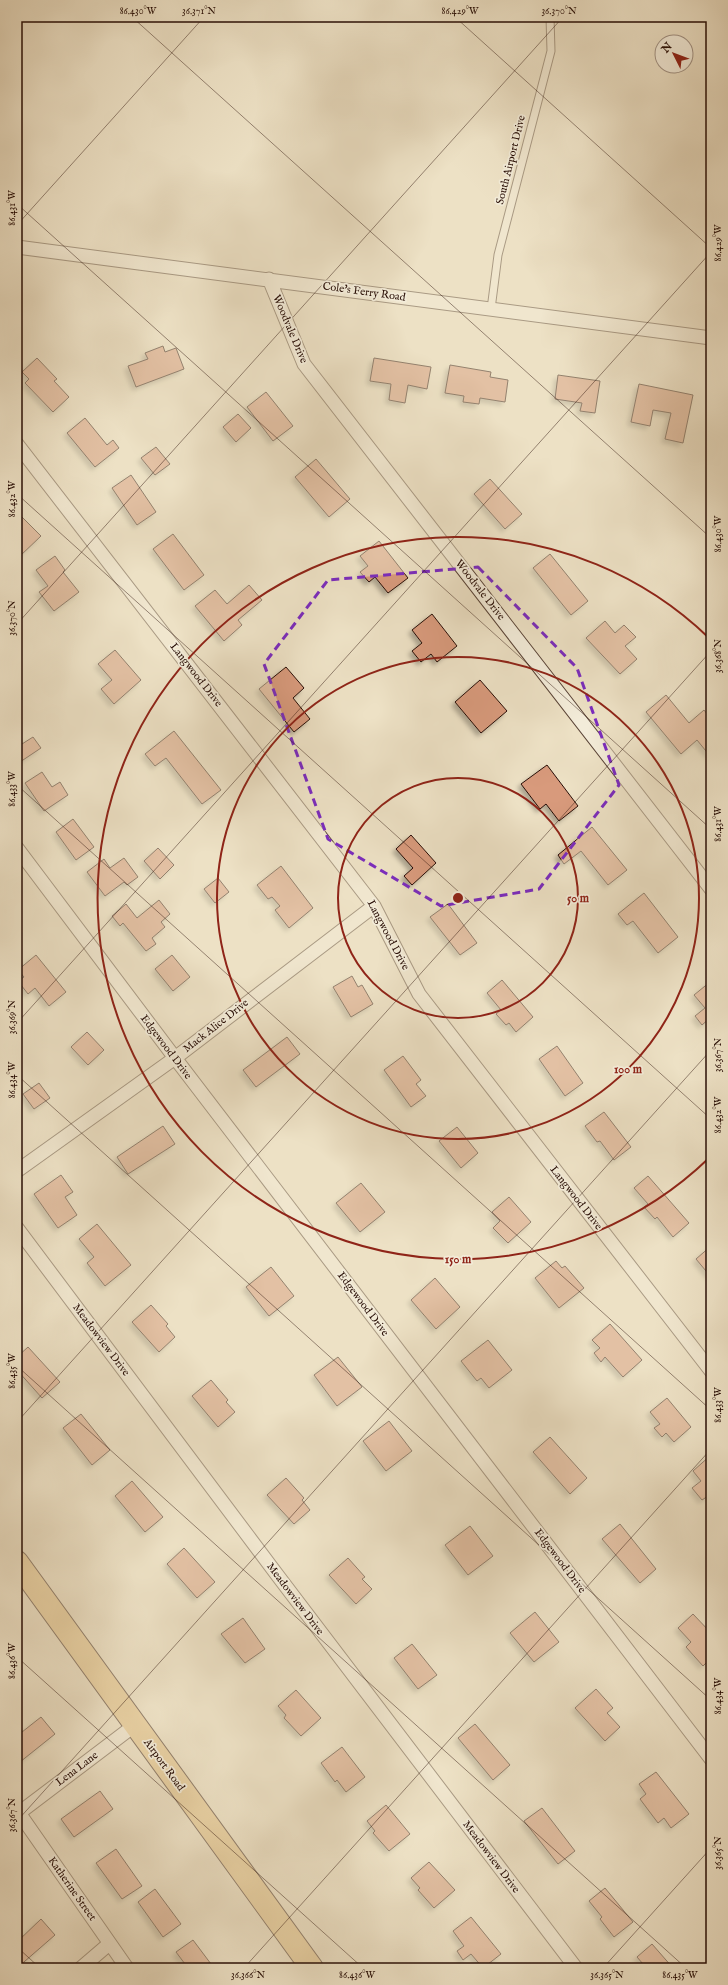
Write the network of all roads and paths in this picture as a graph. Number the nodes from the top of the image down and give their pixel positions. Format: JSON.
{"nodes":[{"id":1,"x":550,"y":17,"type":"edge"},
{"id":2,"x":17,"y":247,"type":"edge"},
{"id":3,"x":269,"y":279,"type":"junction"},
{"id":4,"x":491,"y":309,"type":"junction"},
{"id":5,"x":711,"y":338,"type":"edge"},
{"id":6,"x":17,"y":444,"type":"edge"},
{"id":7,"x":17,"y":848,"type":"edge"},
{"id":8,"x":711,"y":889,"type":"edge"},
{"id":9,"x":374,"y":906,"type":"junction"},
{"id":10,"x":175,"y":1058,"type":"junction"},
{"id":11,"x":17,"y":1171,"type":"edge"},
{"id":12,"x":17,"y":1228,"type":"edge"},
{"id":13,"x":711,"y":1371,"type":"edge"},
{"id":14,"x":17,"y":1562,"type":"edge"},
{"id":15,"x":135,"y":1725,"type":"junction"},
{"id":16,"x":711,"y":1759,"type":"edge"},
{"id":17,"x":18,"y":1812,"type":"edge"},
{"id":18,"x":109,"y":1944,"type":"junction"},
{"id":19,"x":81,"y":1968,"type":"edge"},
{"id":20,"x":127,"y":1968,"type":"edge"},
{"id":21,"x":312,"y":1968,"type":"edge"},
{"id":22,"x":576,"y":1968,"type":"edge"}],
"edges":[{"from":1,"to":4,"type":"lane","name":"South Airport Drive"},
{"from":2,"to":3,"type":"street","name":"Cole's Ferry Road"},
{"from":3,"to":4,"type":"street","name":"Cole's Ferry Road"},
{"from":3,"to":8,"type":"street","name":"Woodvale Drive"},
{"from":4,"to":5,"type":"street","name":"Cole's Ferry Road"},
{"from":6,"to":9,"type":"street","name":"Langwood Drive"},
{"from":7,"to":10,"type":"street","name":"Edgewood Drive"},
{"from":9,"to":10,"type":"street","name":"Mack Alice Drive"},
{"from":9,"to":13,"type":"street","name":"Langwood Drive"},
{"from":10,"to":11,"type":"street","name":"Mack Alice Drive"},
{"from":10,"to":16,"type":"street","name":"Edgewood Drive"},
{"from":12,"to":22,"type":"street","name":"Meadowview Drive"},
{"from":14,"to":15,"type":"highway","name":"Airport Road"},
{"from":15,"to":17,"type":"street","name":"Lena Lane"},
{"from":15,"to":21,"type":"highway","name":"Airport Road"},
{"from":17,"to":18,"type":"street","name":"Katherine Street"},
{"from":18,"to":19,"type":"street"},
{"from":18,"to":20,"type":"street","name":"Katherine Street"}]}
